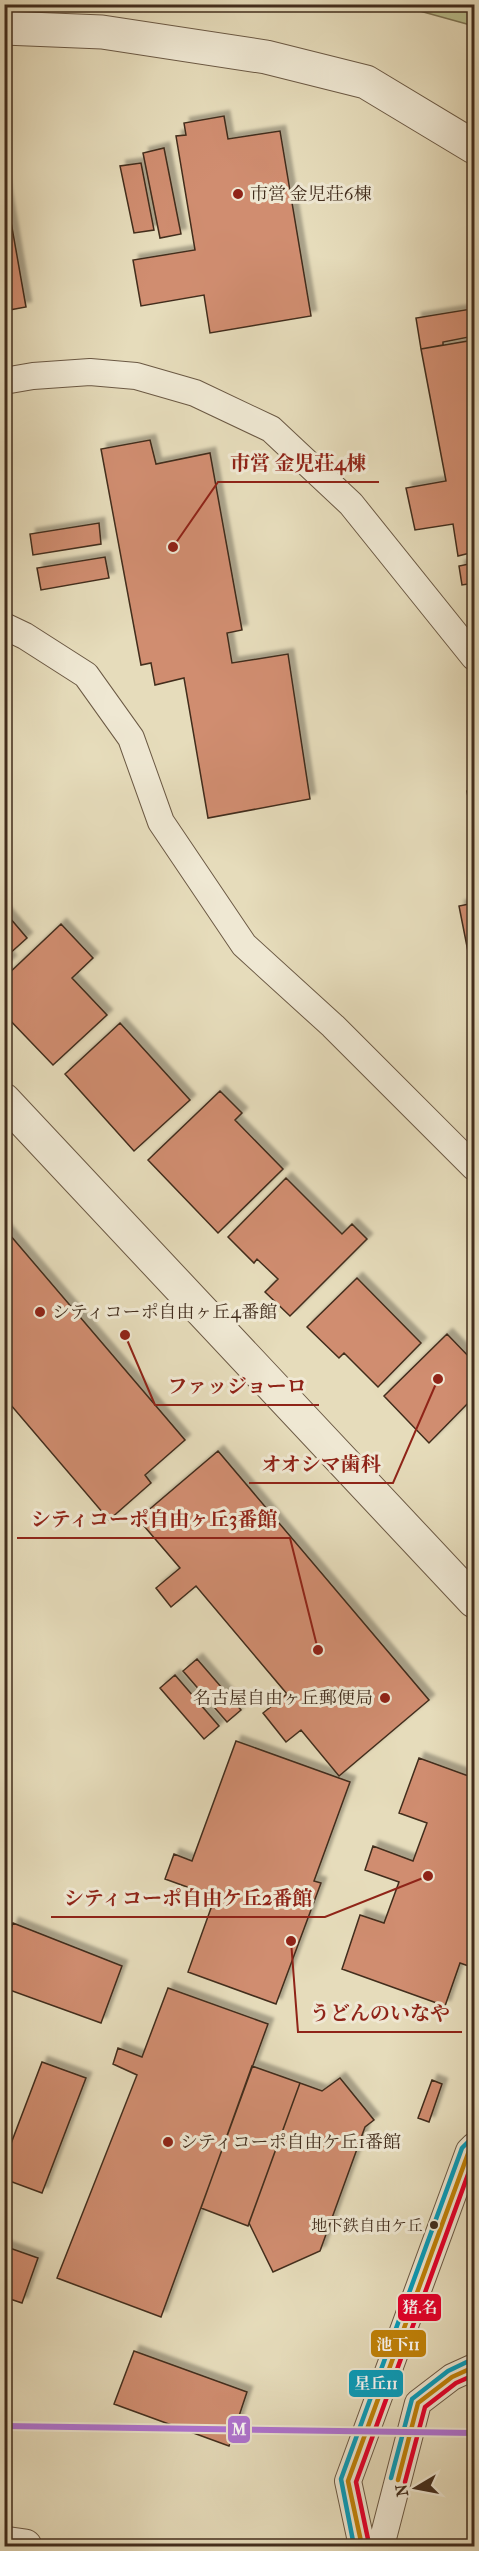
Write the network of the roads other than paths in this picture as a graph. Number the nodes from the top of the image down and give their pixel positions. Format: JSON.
{"nodes":[{"id":1,"x":4,"y":28,"type":"edge"},
{"id":2,"x":474,"y":147,"type":"edge"},
{"id":3,"x":4,"y":381,"type":"edge"},
{"id":4,"x":4,"y":626,"type":"edge"},
{"id":5,"x":474,"y":657,"type":"edge"},
{"id":6,"x":4,"y":1100,"type":"edge"},
{"id":7,"x":474,"y":1167,"type":"edge"},
{"id":8,"x":474,"y":1601,"type":"edge"},
{"id":9,"x":474,"y":2146,"type":"edge"},
{"id":10,"x":474,"y":2367,"type":"edge"},
{"id":11,"x":4,"y":2543,"type":"edge"},
{"id":12,"x":26,"y":2547,"type":"edge"},
{"id":13,"x":362,"y":2547,"type":"edge"},
{"id":14,"x":381,"y":2547,"type":"edge"}],
"edges":[{"from":1,"to":2,"type":"street"},
{"from":3,"to":5,"type":"lane"},
{"from":4,"to":7,"type":"lane"},
{"from":6,"to":8,"type":"street"},
{"from":9,"to":13,"type":"lane"},
{"from":10,"to":14,"type":"lane"},
{"from":11,"to":12,"type":"street"}]}
